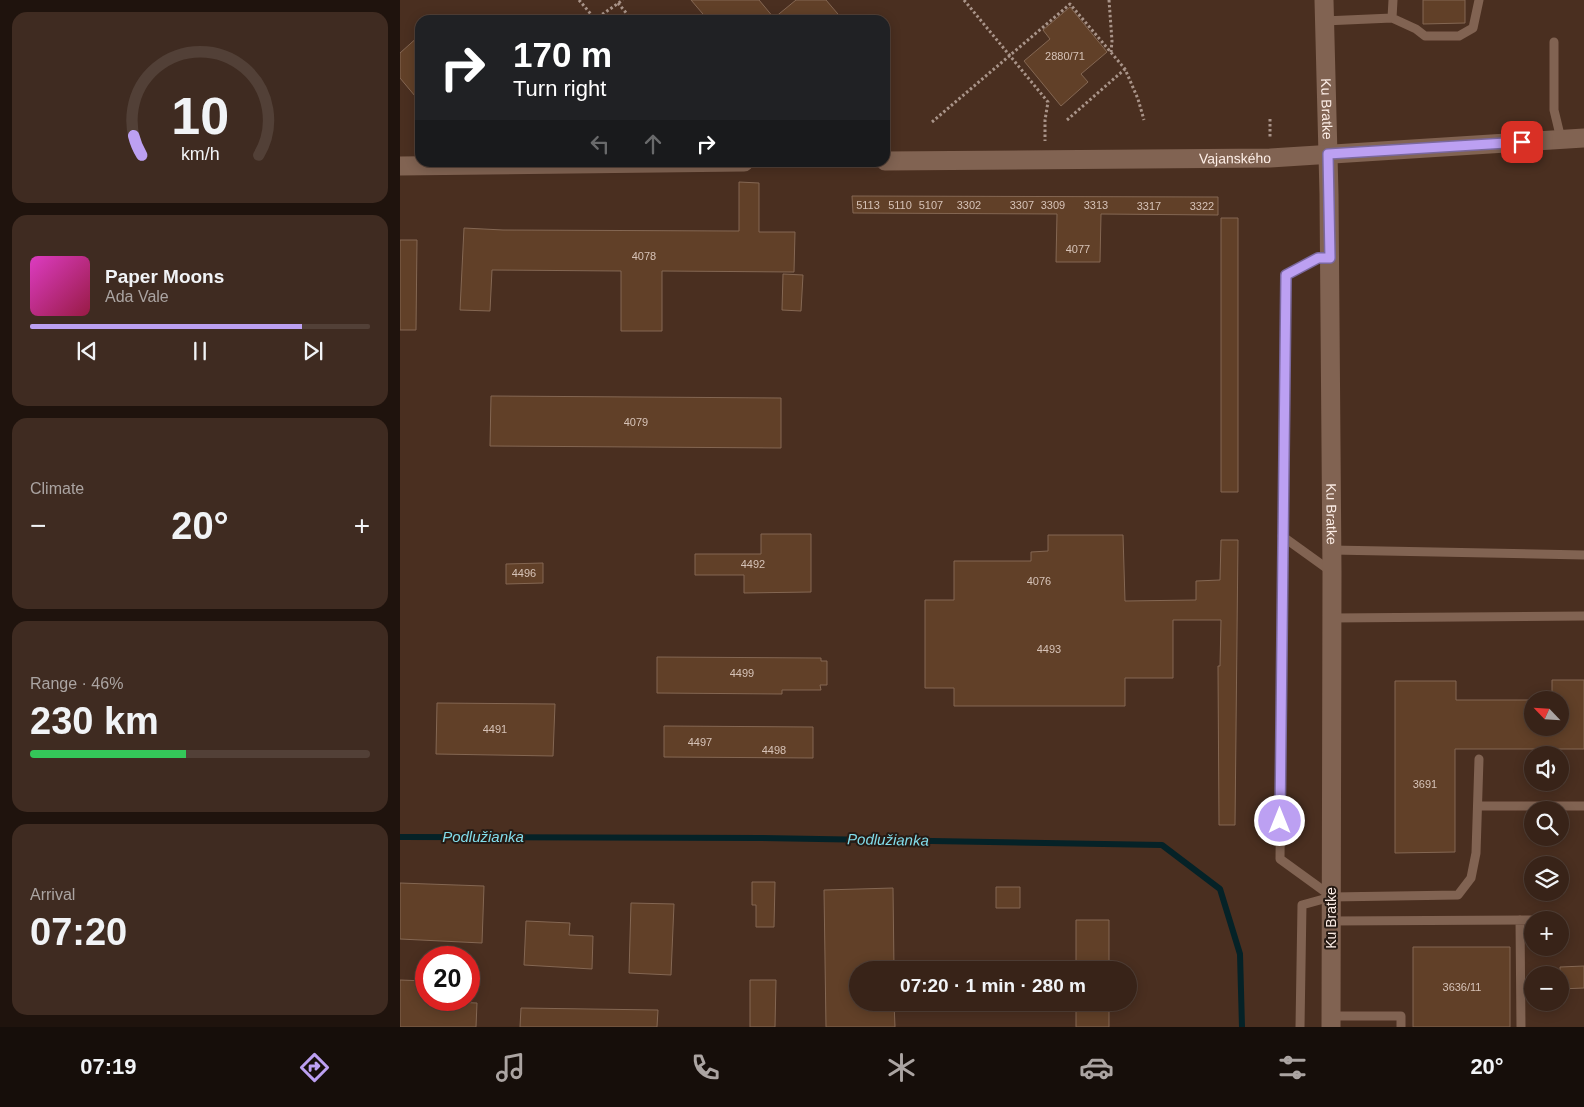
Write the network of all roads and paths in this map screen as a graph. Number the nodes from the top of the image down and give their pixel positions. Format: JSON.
{"nodes":[{"id":1,"x":579,"y":0,"type":"edge"},
{"id":2,"x":623,"y":0,"type":"edge"},
{"id":3,"x":964,"y":0,"type":"edge"},
{"id":4,"x":1109,"y":0,"type":"edge"},
{"id":5,"x":1324,"y":0,"type":"edge"},
{"id":6,"x":1393,"y":0,"type":"edge"},
{"id":7,"x":1479,"y":0,"type":"edge"},
{"id":8,"x":618,"y":3,"type":"junction"},
{"id":9,"x":591,"y":15,"type":"edge"},
{"id":10,"x":602,"y":15,"type":"edge"},
{"id":11,"x":628,"y":15,"type":"edge"},
{"id":12,"x":1392,"y":18,"type":"junction"},
{"id":13,"x":1324,"y":21,"type":"junction"},
{"id":14,"x":1554,"y":42,"type":"dead end"},
{"id":15,"x":1111,"y":52,"type":"junction"},
{"id":16,"x":1009,"y":56,"type":"junction"},
{"id":17,"x":1125,"y":69,"type":"junction"},
{"id":18,"x":1270,"y":119,"type":"dead end"},
{"id":19,"x":1045,"y":120,"type":"dead end"},
{"id":20,"x":1067,"y":120,"type":"dead end"},
{"id":21,"x":1144,"y":120,"type":"dead end"},
{"id":22,"x":932,"y":122,"type":"dead end"},
{"id":23,"x":1584,"y":138,"type":"edge"},
{"id":24,"x":1561,"y":139,"type":"junction"},
{"id":25,"x":1270,"y":147,"type":"dead end"},
{"id":26,"x":1328,"y":154,"type":"junction"},
{"id":27,"x":890,"y":161,"type":"edge"},
{"id":28,"x":400,"y":166,"type":"edge"},
{"id":29,"x":415,"y":166,"type":"edge"},
{"id":30,"x":1330,"y":258,"type":"junction"},
{"id":31,"x":1282,"y":536,"type":"junction"},
{"id":32,"x":1332,"y":550,"type":"junction"},
{"id":33,"x":1584,"y":555,"type":"edge"},
{"id":34,"x":1332,"y":572,"type":"junction"},
{"id":35,"x":1584,"y":616,"type":"edge"},
{"id":36,"x":1332,"y":618,"type":"junction"},
{"id":37,"x":1479,"y":759,"type":"dead end"},
{"id":38,"x":1478,"y":806,"type":"junction"},
{"id":39,"x":1584,"y":806,"type":"edge"},
{"id":40,"x":1331,"y":896,"type":"junction"},
{"id":41,"x":1520,"y":920,"type":"junction"},
{"id":42,"x":1524,"y":920,"type":"edge"},
{"id":43,"x":1331,"y":921,"type":"junction"},
{"id":44,"x":1331,"y":1021,"type":"edge"},
{"id":45,"x":1300,"y":1027,"type":"edge"},
{"id":46,"x":1401,"y":1027,"type":"edge"},
{"id":47,"x":1520,"y":1027,"type":"edge"}],
"edges":[{"from":1,"to":9,"type":"path"},
{"from":2,"to":8,"type":"path"},
{"from":3,"to":16,"type":"path"},
{"from":4,"to":15,"type":"path"},
{"from":5,"to":13,"type":"street","name":"Ku Bratke"},
{"from":6,"to":12,"type":"lane"},
{"from":7,"to":12,"type":"lane"},
{"from":8,"to":10,"type":"path"},
{"from":8,"to":11,"type":"path"},
{"from":12,"to":13,"type":"lane"},
{"from":13,"to":26,"type":"street","name":"Ku Bratke"},
{"from":14,"to":24,"type":"lane"},
{"from":15,"to":16,"type":"path"},
{"from":15,"to":17,"type":"path"},
{"from":16,"to":19,"type":"path"},
{"from":16,"to":22,"type":"path"},
{"from":17,"to":20,"type":"path"},
{"from":17,"to":21,"type":"path"},
{"from":18,"to":25,"type":"path"},
{"from":23,"to":24,"type":"street","name":"Vajanského"},
{"from":24,"to":26,"type":"street","name":"Vajanského"},
{"from":26,"to":27,"type":"street","name":"Vajanského"},
{"from":26,"to":30,"type":"street","name":"Ku Bratke"},
{"from":28,"to":29,"type":"street"},
{"from":30,"to":31,"type":"lane"},
{"from":30,"to":32,"type":"street","name":"Ku Bratke"},
{"from":31,"to":34,"type":"lane"},
{"from":31,"to":40,"type":"lane"},
{"from":32,"to":33,"type":"lane"},
{"from":32,"to":34,"type":"street","name":"Ku Bratke"},
{"from":34,"to":36,"type":"street","name":"Ku Bratke"},
{"from":35,"to":36,"type":"lane"},
{"from":36,"to":40,"type":"street","name":"Ku Bratke"},
{"from":37,"to":38,"type":"lane"},
{"from":38,"to":39,"type":"lane"},
{"from":38,"to":40,"type":"lane"},
{"from":40,"to":43,"type":"street","name":"Ku Bratke"},
{"from":40,"to":45,"type":"lane"},
{"from":41,"to":42,"type":"lane"},
{"from":41,"to":43,"type":"lane"},
{"from":41,"to":47,"type":"lane"},
{"from":43,"to":44,"type":"street","name":"Ku Bratke"},
{"from":44,"to":46,"type":"lane"}]}
